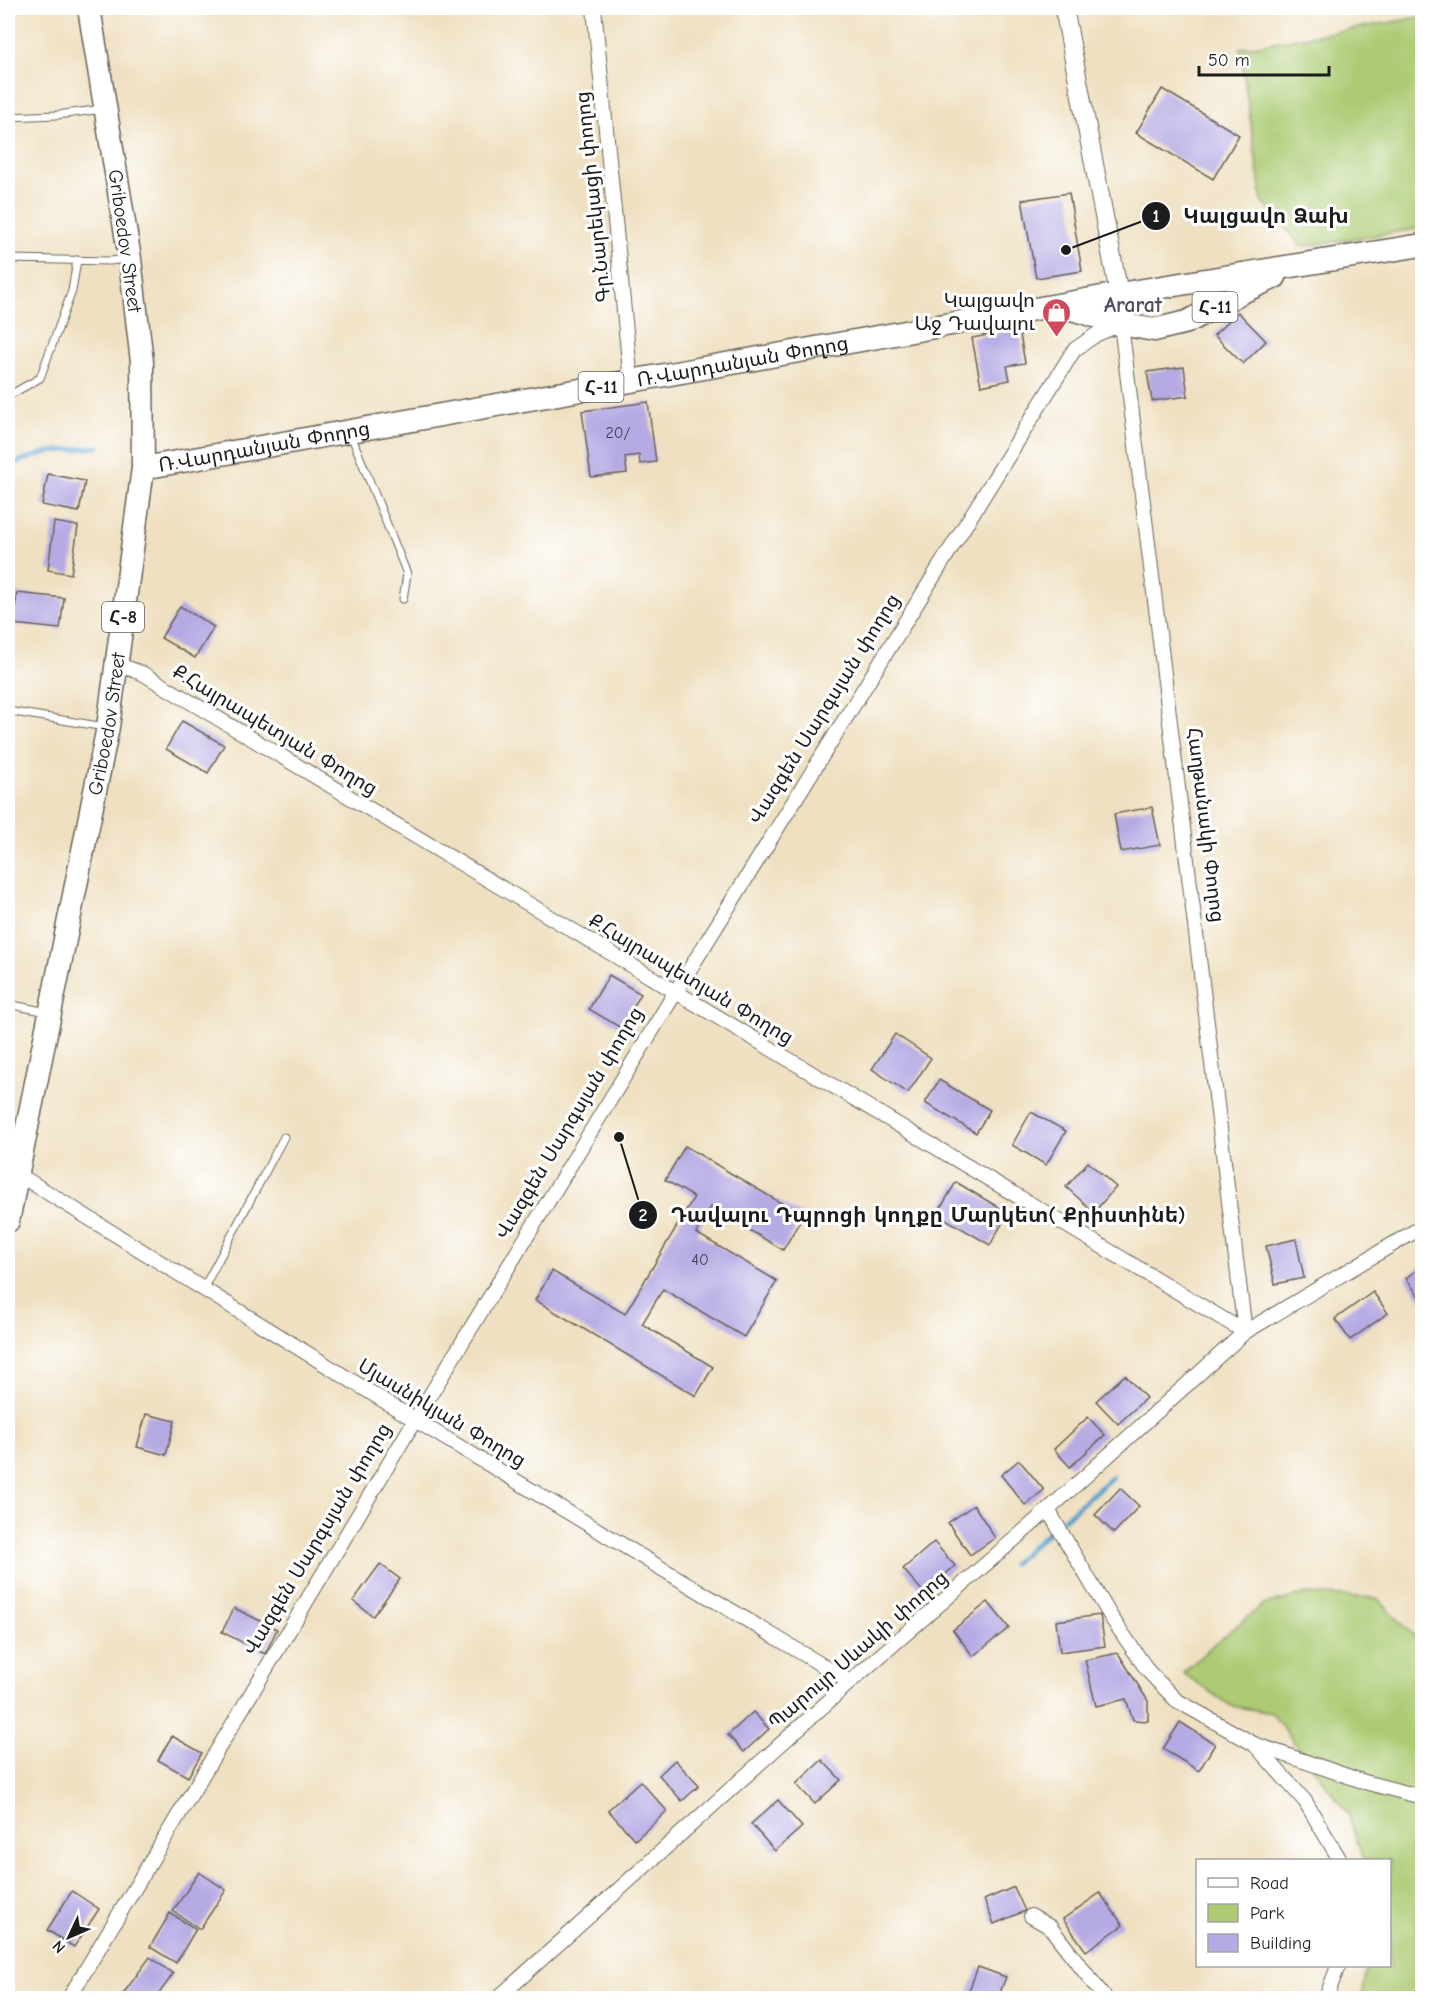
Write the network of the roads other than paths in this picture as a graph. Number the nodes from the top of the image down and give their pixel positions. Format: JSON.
{"nodes":[{"id":1,"x":89,"y":8,"type":"edge"},
{"id":2,"x":594,"y":8,"type":"edge"},
{"id":3,"x":1064,"y":8,"type":"edge"},
{"id":4,"x":105,"y":109,"type":"junction"},
{"id":5,"x":8,"y":117,"type":"edge"},
{"id":6,"x":1422,"y":245,"type":"edge"},
{"id":7,"x":8,"y":259,"type":"edge"},
{"id":8,"x":130,"y":259,"type":"junction"},
{"id":9,"x":77,"y":261,"type":"junction"},
{"id":10,"x":1304,"y":265,"type":"junction"},
{"id":11,"x":1119,"y":294,"type":"junction"},
{"id":12,"x":1059,"y":306,"type":"junction"},
{"id":13,"x":1121,"y":324,"type":"junction"},
{"id":14,"x":631,"y":382,"type":"junction"},
{"id":15,"x":8,"y":396,"type":"edge"},
{"id":16,"x":350,"y":432,"type":"junction"},
{"id":17,"x":143,"y":468,"type":"junction"},
{"id":18,"x":403,"y":599,"type":"dead end"},
{"id":19,"x":116,"y":664,"type":"junction"},
{"id":20,"x":8,"y":711,"type":"edge"},
{"id":21,"x":108,"y":727,"type":"junction"},
{"id":22,"x":675,"y":993,"type":"junction"},
{"id":23,"x":8,"y":1004,"type":"edge"},
{"id":24,"x":49,"y":1012,"type":"junction"},
{"id":25,"x":285,"y":1137,"type":"dead end"},
{"id":26,"x":16,"y":1173,"type":"junction"},
{"id":27,"x":8,"y":1221,"type":"edge"},
{"id":28,"x":1422,"y":1227,"type":"edge"},
{"id":29,"x":203,"y":1289,"type":"junction"},
{"id":30,"x":1245,"y":1332,"type":"junction"},
{"id":31,"x":415,"y":1420,"type":"junction"},
{"id":32,"x":1048,"y":1510,"type":"junction"},
{"id":33,"x":850,"y":1682,"type":"junction"},
{"id":34,"x":1254,"y":1744,"type":"junction"},
{"id":35,"x":1422,"y":1797,"type":"edge"},
{"id":36,"x":1339,"y":1859,"type":"edge"},
{"id":37,"x":1031,"y":1916,"type":"dead end"},
{"id":38,"x":1337,"y":1967,"type":"edge"},
{"id":39,"x":69,"y":1998,"type":"edge"},
{"id":40,"x":498,"y":1998,"type":"edge"},
{"id":41,"x":1105,"y":1998,"type":"edge"},
{"id":42,"x":1326,"y":1998,"type":"edge"}],
"edges":[{"from":1,"to":4,"type":"main road","name":"Griboedov Street","number":"Հ-8"},
{"from":2,"to":14,"type":"street","name":"Գր.Նարեկացի փողոց"},
{"from":3,"to":11,"type":"street"},
{"from":4,"to":5,"type":"lane"},
{"from":4,"to":8,"type":"main road","name":"Griboedov Street","number":"Հ-8"},
{"from":6,"to":10,"type":"main road","number":"Հ-11"},
{"from":7,"to":9,"type":"lane"},
{"from":8,"to":9,"type":"lane"},
{"from":8,"to":17,"type":"main road","name":"Griboedov Street","number":"Հ-8"},
{"from":9,"to":15,"type":"lane"},
{"from":10,"to":11,"type":"main road","number":"Հ-11"},
{"from":10,"to":13,"type":"main road","number":"Հ-11"},
{"from":11,"to":12,"type":"main road","number":"Հ-11"},
{"from":11,"to":13,"type":"street"},
{"from":12,"to":13,"type":"main road","number":"Հ-11"},
{"from":12,"to":14,"type":"main road","name":"Ռ.Վարդանյան Փողոց","number":"Հ-11"},
{"from":13,"to":22,"type":"street","name":"Վազգեն Սարգսյան փողոց"},
{"from":13,"to":30,"type":"street","name":"Հաղթանակի Փողոց"},
{"from":14,"to":16,"type":"main road","name":"Ռ.Վարդանյան Փողոց","number":"Հ-11"},
{"from":16,"to":17,"type":"main road","name":"Ռ.Վարդանյան Փողոց","number":"Հ-11"},
{"from":16,"to":18,"type":"lane"},
{"from":17,"to":19,"type":"main road","name":"Griboedov Street","number":"Հ-8"},
{"from":19,"to":21,"type":"main road","name":"Griboedov Street","number":"Հ-8"},
{"from":19,"to":22,"type":"street","name":"Ք.Հայրապետյան Փողոց"},
{"from":20,"to":21,"type":"lane"},
{"from":21,"to":24,"type":"main road","name":"Griboedov Street","number":"Հ-8"},
{"from":22,"to":30,"type":"street","name":"Ք.Հայրապետյան Փողոց"},
{"from":22,"to":31,"type":"street","name":"Վազգեն Սարգսյան փողոց"},
{"from":23,"to":24,"type":"lane"},
{"from":24,"to":26,"type":"main road","name":"Griboedov Street","number":"Հ-8"},
{"from":25,"to":29,"type":"lane"},
{"from":26,"to":27,"type":"main road","name":"Griboedov Street","number":"Հ-8"},
{"from":26,"to":29,"type":"street","name":"Մյասնիկյան Փողոց"},
{"from":28,"to":30,"type":"street","name":"Պարույր Սևակի փողոց"},
{"from":29,"to":31,"type":"street","name":"Մյասնիկյան Փողոց"},
{"from":30,"to":32,"type":"street","name":"Պարույր Սևակի փողոց"},
{"from":31,"to":33,"type":"street","name":"Մյասնիկյան Փողոց"},
{"from":31,"to":39,"type":"street","name":"Վազգեն Սարգսյան փողոց"},
{"from":32,"to":33,"type":"street","name":"Պարույր Սևակի փողոց"},
{"from":32,"to":34,"type":"street"},
{"from":33,"to":40,"type":"street","name":"Պարույր Սևակի փողոց"},
{"from":34,"to":35,"type":"street"},
{"from":34,"to":36,"type":"street"},
{"from":37,"to":41,"type":"street"},
{"from":38,"to":42,"type":"street"}]}
